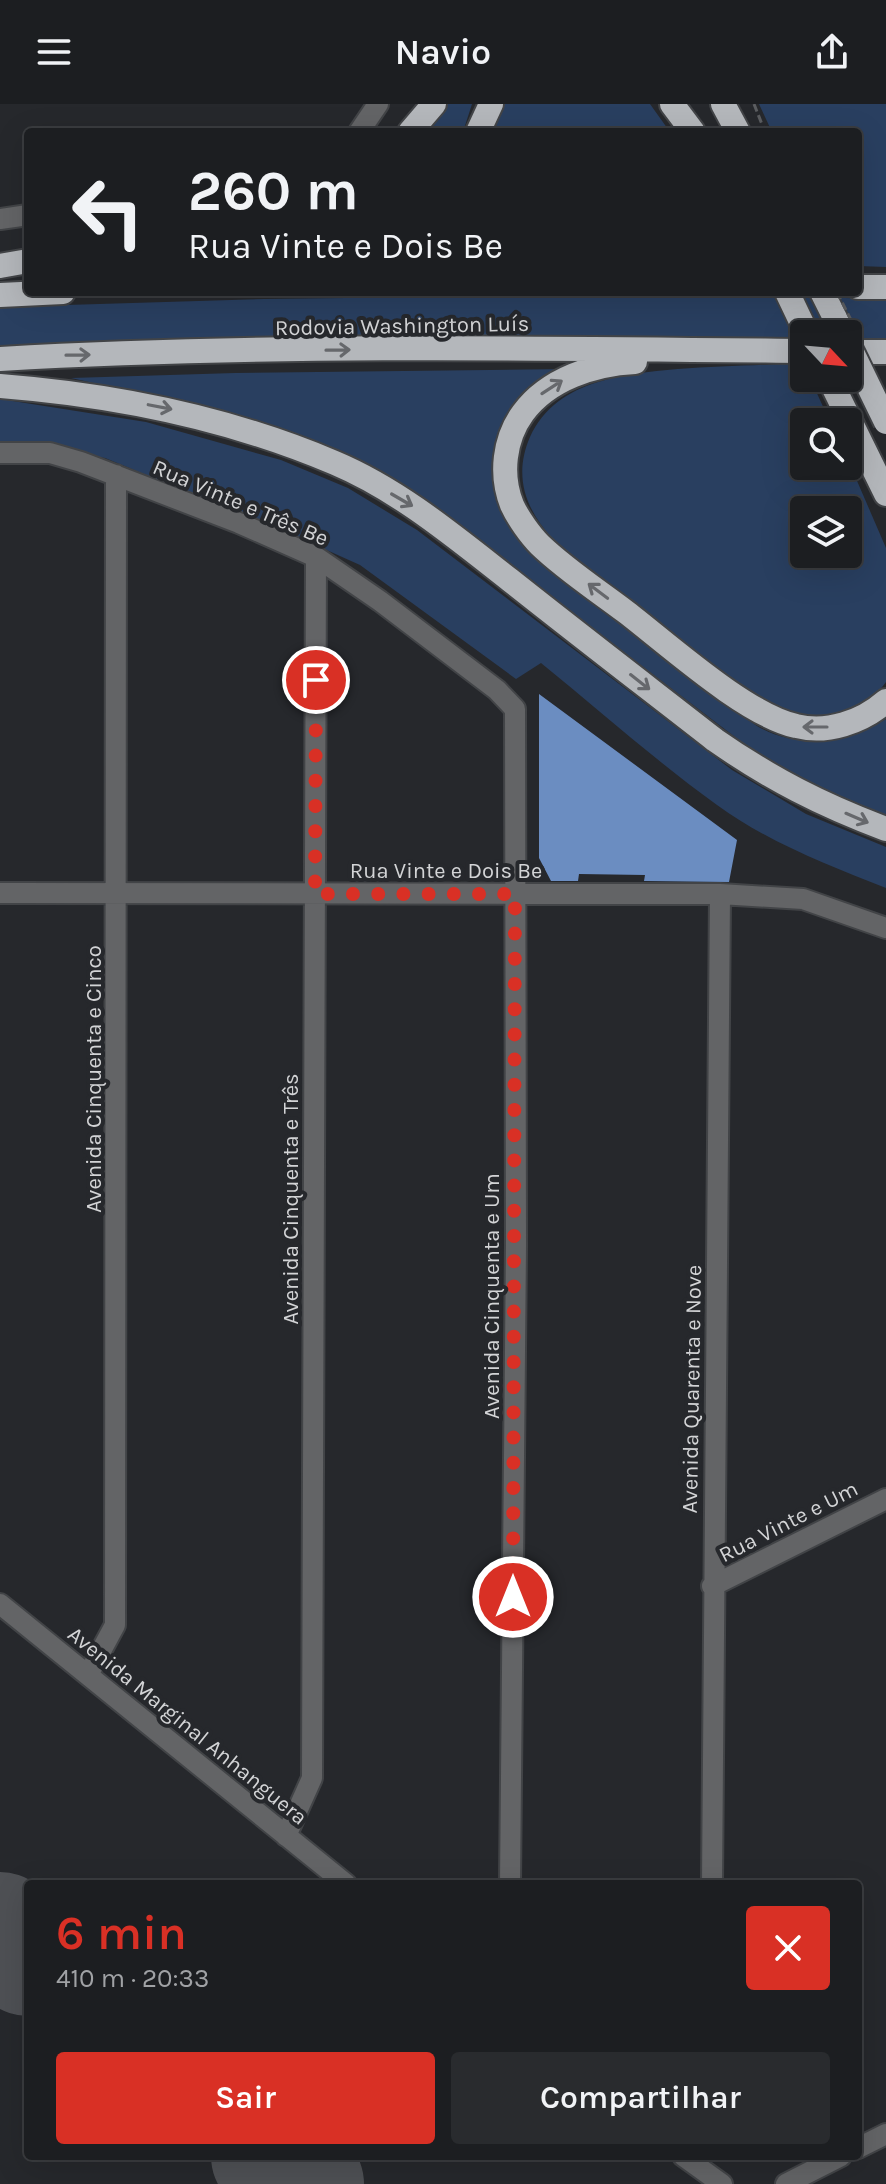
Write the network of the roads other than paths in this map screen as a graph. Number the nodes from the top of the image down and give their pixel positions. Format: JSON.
{"nodes":[{"id":1,"x":378,"y":104,"type":"edge"},
{"id":2,"x":434,"y":104,"type":"edge"},
{"id":3,"x":491,"y":104,"type":"edge"},
{"id":4,"x":672,"y":104,"type":"edge"},
{"id":5,"x":690,"y":104,"type":"edge"},
{"id":6,"x":723,"y":104,"type":"edge"},
{"id":7,"x":738,"y":104,"type":"edge"},
{"id":8,"x":362,"y":128,"type":"edge"},
{"id":9,"x":413,"y":128,"type":"edge"},
{"id":10,"x":480,"y":128,"type":"edge"},
{"id":11,"x":690,"y":128,"type":"edge"},
{"id":12,"x":703,"y":128,"type":"edge"},
{"id":13,"x":736,"y":128,"type":"edge"},
{"id":14,"x":746,"y":128,"type":"edge"},
{"id":15,"x":24,"y":216,"type":"edge"},
{"id":16,"x":0,"y":219,"type":"edge"},
{"id":17,"x":24,"y":262,"type":"edge"},
{"id":18,"x":0,"y":266,"type":"edge"},
{"id":19,"x":862,"y":287,"type":"edge"},
{"id":20,"x":886,"y":287,"type":"edge"},
{"id":21,"x":24,"y":294,"type":"edge"},
{"id":22,"x":0,"y":295,"type":"edge"},
{"id":23,"x":789,"y":296,"type":"edge"},
{"id":24,"x":824,"y":296,"type":"edge"},
{"id":25,"x":800,"y":320,"type":"edge"},
{"id":26,"x":836,"y":320,"type":"edge"},
{"id":27,"x":738,"y":350,"type":"junction"},
{"id":28,"x":790,"y":351,"type":"edge"},
{"id":29,"x":862,"y":352,"type":"edge"},
{"id":30,"x":886,"y":352,"type":"edge"},
{"id":31,"x":0,"y":359,"type":"edge"},
{"id":32,"x":862,"y":373,"type":"edge"},
{"id":33,"x":0,"y":386,"type":"edge"},
{"id":34,"x":836,"y":392,"type":"edge"},
{"id":35,"x":886,"y":422,"type":"edge"},
{"id":36,"x":0,"y":453,"type":"edge"},
{"id":37,"x":116,"y":475,"type":"junction"},
{"id":38,"x":886,"y":494,"type":"edge"},
{"id":39,"x":316,"y":557,"type":"junction"},
{"id":40,"x":886,"y":701,"type":"edge"},
{"id":41,"x":515,"y":709,"type":"joint"},
{"id":42,"x":886,"y":829,"type":"edge"},
{"id":43,"x":0,"y":893,"type":"edge"},
{"id":44,"x":117,"y":893,"type":"junction"},
{"id":45,"x":315,"y":894,"type":"junction"},
{"id":46,"x":515,"y":894,"type":"junction"},
{"id":47,"x":720,"y":894,"type":"junction"},
{"id":48,"x":886,"y":928,"type":"edge"},
{"id":49,"x":886,"y":1499,"type":"edge"},
{"id":50,"x":712,"y":1586,"type":"junction"},
{"id":51,"x":0,"y":1604,"type":"edge"},
{"id":52,"x":88,"y":1675,"type":"junction"},
{"id":53,"x":286,"y":1836,"type":"junction"},
{"id":54,"x":341,"y":1880,"type":"edge"},
{"id":55,"x":510,"y":1880,"type":"edge"},
{"id":56,"x":712,"y":1880,"type":"edge"},
{"id":57,"x":886,"y":2134,"type":"edge"},
{"id":58,"x":862,"y":2146,"type":"edge"},
{"id":59,"x":689,"y":2160,"type":"edge"},
{"id":60,"x":833,"y":2160,"type":"edge"},
{"id":61,"x":722,"y":2184,"type":"edge"},
{"id":62,"x":786,"y":2184,"type":"edge"}],
"edges":[{"from":1,"to":8,"type":"street"},
{"from":2,"to":9,"type":"highway"},
{"from":3,"to":10,"type":"highway"},
{"from":4,"to":11,"type":"highway"},
{"from":5,"to":12,"type":"highway"},
{"from":6,"to":13,"type":"highway"},
{"from":7,"to":14,"type":"highway"},
{"from":15,"to":16,"type":"street"},
{"from":17,"to":18,"type":"highway"},
{"from":19,"to":20,"type":"highway"},
{"from":21,"to":22,"type":"highway"},
{"from":23,"to":25,"type":"highway"},
{"from":24,"to":26,"type":"highway"},
{"from":27,"to":28,"type":"highway","name":"Rodovia Washington Luís"},
{"from":31,"to":27,"type":"highway","name":"Rodovia Washington Luís","one_way":true},
{"from":40,"to":27,"type":"highway","one_way":true},
{"from":29,"to":30,"type":"highway"},
{"from":32,"to":35,"type":"highway","bridge":true},
{"from":33,"to":42,"type":"highway","one_way":true},
{"from":34,"to":38,"type":"highway"},
{"from":36,"to":37,"type":"street","name":"Rua Vinte e Três Be"},
{"from":37,"to":39,"type":"street","name":"Rua Vinte e Três Be"},
{"from":37,"to":44,"type":"street","name":"Avenida Cinquenta e Cinco"},
{"from":39,"to":41,"type":"street","name":"Rua Vinte e Três Be"},
{"from":39,"to":45,"type":"street","name":"Avenida Cinquenta e Três"},
{"from":41,"to":46,"type":"street","name":"Avenida Cinquenta e Um"},
{"from":43,"to":44,"type":"street","name":"Rua Vinte e Dois Be"},
{"from":44,"to":45,"type":"street","name":"Rua Vinte e Dois Be"},
{"from":44,"to":52,"type":"street","name":"Avenida Cinquenta e Cinco"},
{"from":45,"to":46,"type":"street","name":"Rua Vinte e Dois Be"},
{"from":45,"to":53,"type":"street","name":"Avenida Cinquenta e Três"},
{"from":46,"to":47,"type":"street","name":"Rua Vinte e Dois Be"},
{"from":46,"to":55,"type":"street","name":"Avenida Cinquenta e Um"},
{"from":47,"to":48,"type":"street","name":"Rua Vinte e Dois Be"},
{"from":47,"to":50,"type":"street","name":"Avenida Quarenta e Nove"},
{"from":49,"to":50,"type":"street","name":"Rua Vinte e Um"},
{"from":50,"to":56,"type":"street","name":"Avenida Quarenta e Nove"},
{"from":51,"to":52,"type":"street","name":"Avenida Marginal Anhanguera"},
{"from":52,"to":53,"type":"street","name":"Avenida Marginal Anhanguera"},
{"from":53,"to":54,"type":"street","name":"Avenida Marginal Anhanguera"},
{"from":57,"to":58,"type":"street"},
{"from":59,"to":61,"type":"street"},
{"from":60,"to":62,"type":"street"}]}
